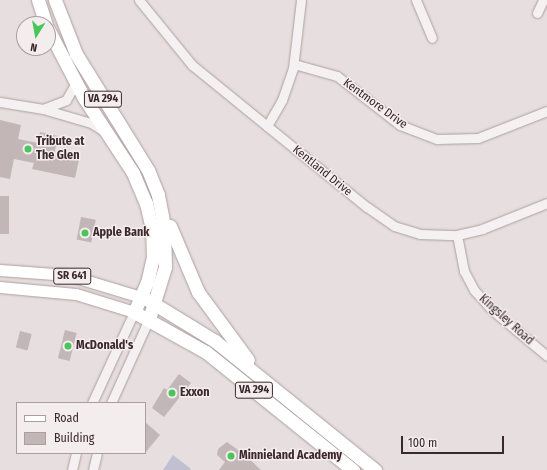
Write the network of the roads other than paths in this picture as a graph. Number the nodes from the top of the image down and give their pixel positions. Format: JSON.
{"nodes":[{"id":1,"x":38,"y":0,"type":"edge"},
{"id":2,"x":55,"y":0,"type":"edge"},
{"id":3,"x":139,"y":0,"type":"edge"},
{"id":4,"x":301,"y":0,"type":"edge"},
{"id":5,"x":416,"y":0,"type":"edge"},
{"id":6,"x":543,"y":0,"type":"edge"},
{"id":7,"x":537,"y":13,"type":"dead end"},
{"id":8,"x":43,"y":16,"type":"edge"},
{"id":9,"x":432,"y":38,"type":"dead end"},
{"id":10,"x":56,"y":45,"type":"edge"},
{"id":11,"x":294,"y":64,"type":"junction"},
{"id":12,"x":76,"y":84,"type":"junction"},
{"id":13,"x":0,"y":102,"type":"edge"},
{"id":14,"x":42,"y":109,"type":"junction"},
{"id":15,"x":547,"y":111,"type":"edge"},
{"id":16,"x":267,"y":126,"type":"junction"},
{"id":17,"x":105,"y":132,"type":"junction"},
{"id":18,"x":158,"y":195,"type":"junction"},
{"id":19,"x":547,"y":202,"type":"edge"},
{"id":20,"x":457,"y":235,"type":"junction"},
{"id":21,"x":0,"y":270,"type":"edge"},
{"id":22,"x":0,"y":287,"type":"edge"},
{"id":23,"x":141,"y":297,"type":"junction"},
{"id":24,"x":155,"y":304,"type":"junction"},
{"id":25,"x":134,"y":312,"type":"junction"},
{"id":26,"x":149,"y":320,"type":"junction"},
{"id":27,"x":547,"y":356,"type":"edge"},
{"id":28,"x":279,"y":392,"type":"junction"},
{"id":29,"x":92,"y":402,"type":"edge"},
{"id":30,"x":111,"y":402,"type":"edge"},
{"id":31,"x":76,"y":454,"type":"edge"},
{"id":32,"x":97,"y":454,"type":"edge"},
{"id":33,"x":72,"y":470,"type":"edge"},
{"id":34,"x":93,"y":470,"type":"edge"},
{"id":35,"x":353,"y":470,"type":"edge"},
{"id":36,"x":375,"y":470,"type":"edge"}],
"edges":[{"from":1,"to":8,"type":"highway"},
{"from":2,"to":18,"type":"highway","number":"VA 294"},
{"from":3,"to":16,"type":"street","name":"Kentland Drive"},
{"from":4,"to":11,"type":"street"},
{"from":5,"to":9,"type":"street"},
{"from":6,"to":7,"type":"street"},
{"from":10,"to":12,"type":"highway","number":"VA 294"},
{"from":11,"to":15,"type":"street","name":"Kentmore Drive"},
{"from":11,"to":16,"type":"street"},
{"from":12,"to":14,"type":"street"},
{"from":12,"to":17,"type":"highway","number":"VA 294"},
{"from":13,"to":14,"type":"street"},
{"from":14,"to":17,"type":"street"},
{"from":16,"to":20,"type":"street","name":"Kentland Drive"},
{"from":17,"to":23,"type":"highway","number":"VA 294"},
{"from":18,"to":24,"type":"highway"},
{"from":18,"to":28,"type":"highway","number":"VA 294"},
{"from":19,"to":20,"type":"street","name":"Kentland Drive"},
{"from":20,"to":27,"type":"street","name":"Kingsley Road"},
{"from":21,"to":23,"type":"main road","number":"SR 641"},
{"from":22,"to":25,"type":"main road","number":"SR 641"},
{"from":23,"to":24,"type":"highway"},
{"from":23,"to":25,"type":"highway","number":"VA 294"},
{"from":24,"to":26,"type":"highway"},
{"from":24,"to":28,"type":"highway"},
{"from":25,"to":26,"type":"highway","number":"VA 294"},
{"from":25,"to":29,"type":"street"},
{"from":26,"to":30,"type":"street"},
{"from":26,"to":35,"type":"highway","number":"VA 294"},
{"from":28,"to":36,"type":"highway","number":"VA 294"},
{"from":31,"to":33,"type":"street"},
{"from":32,"to":34,"type":"street"}]}
